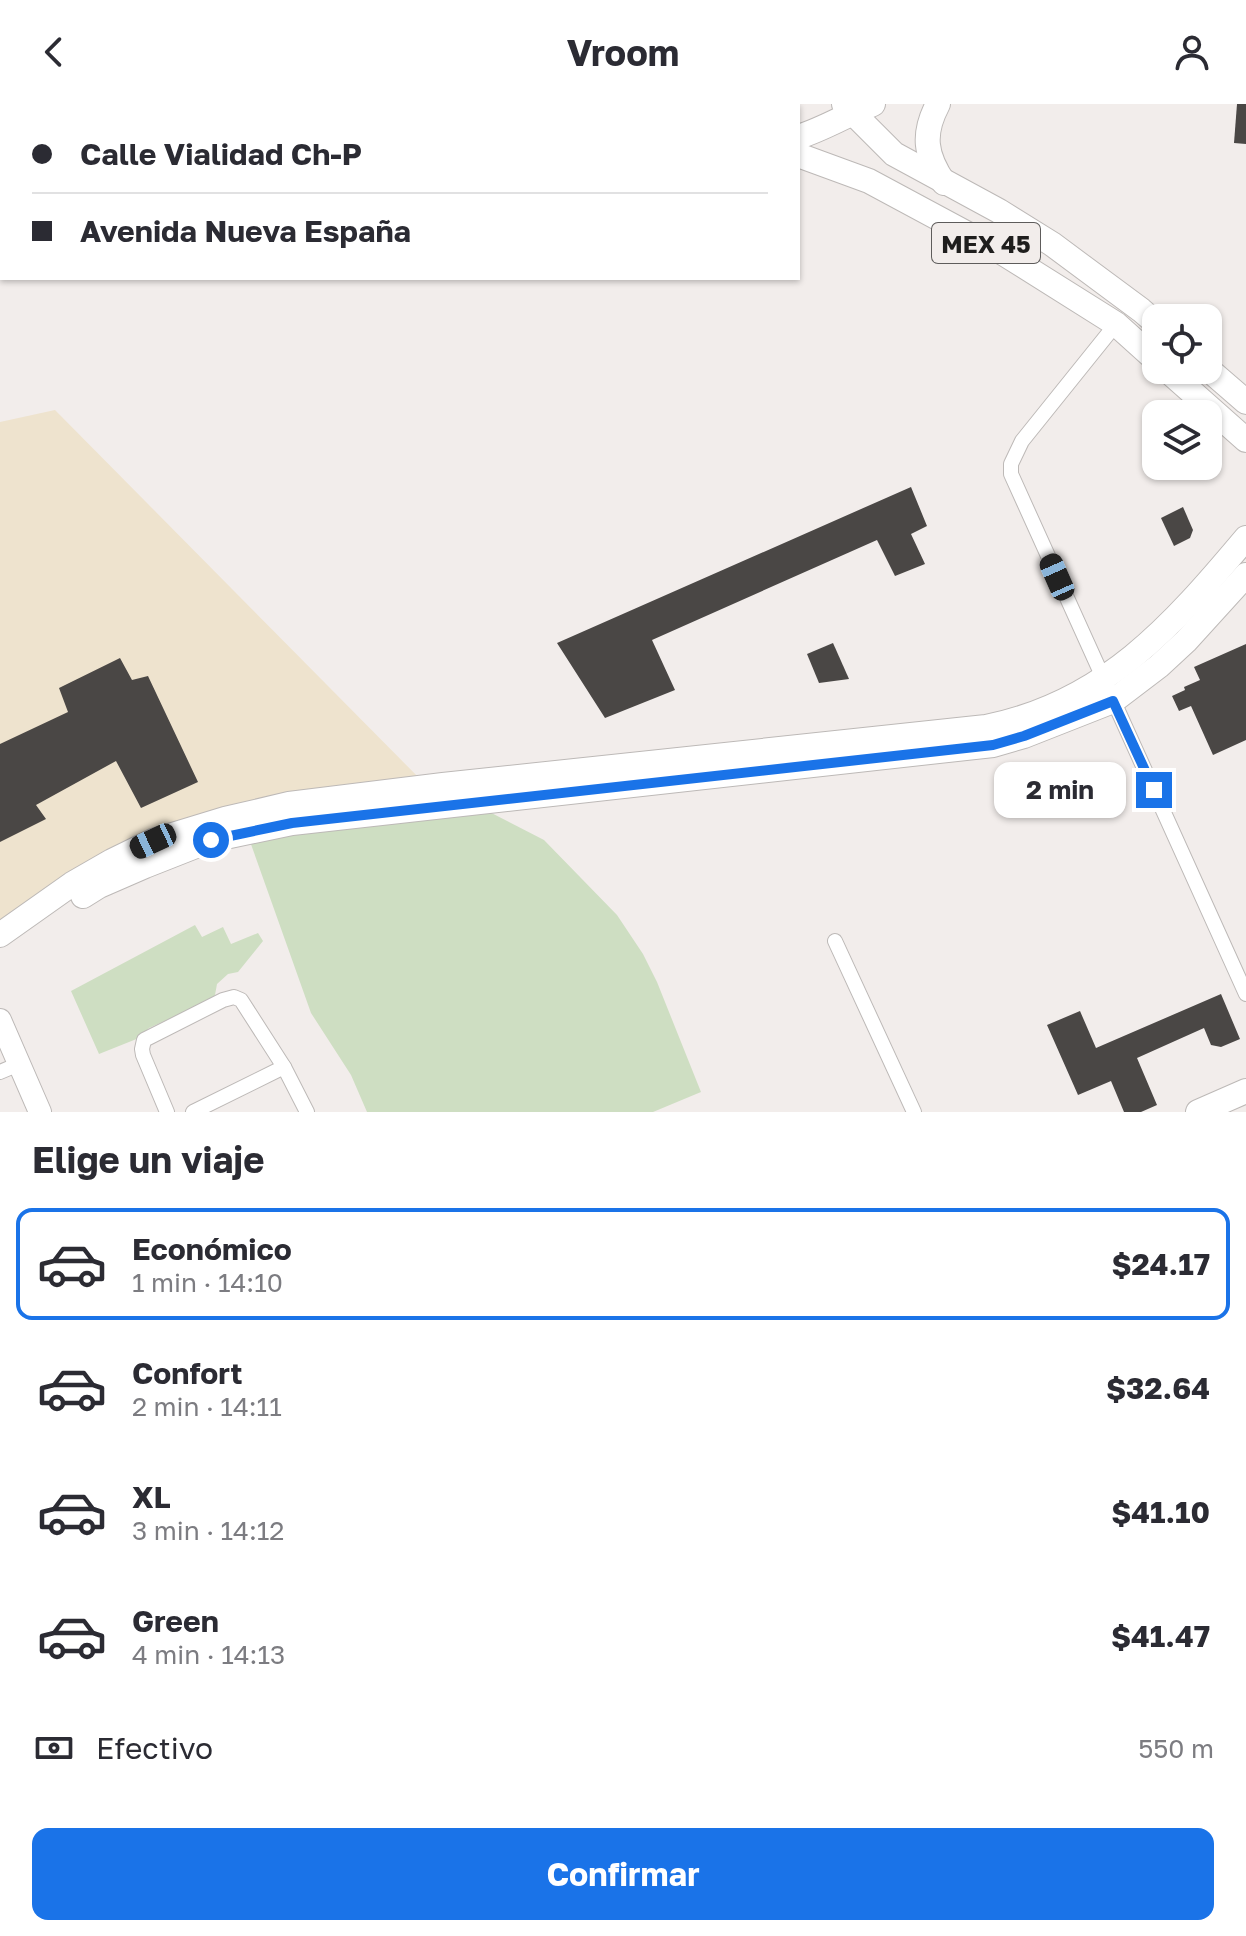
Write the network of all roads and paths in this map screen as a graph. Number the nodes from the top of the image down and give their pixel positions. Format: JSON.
{"nodes":[{"id":1,"x":938,"y":104,"type":"edge"},
{"id":2,"x":856,"y":107,"type":"edge"},
{"id":3,"x":800,"y":136,"type":"edge"},
{"id":4,"x":800,"y":156,"type":"edge"},
{"id":5,"x":944,"y":183,"type":"junction"},
{"id":6,"x":1142,"y":311,"type":"edge"},
{"id":7,"x":1116,"y":324,"type":"junction"},
{"id":8,"x":1142,"y":347,"type":"edge"},
{"id":9,"x":1222,"y":381,"type":"edge"},
{"id":10,"x":1183,"y":384,"type":"edge"},
{"id":11,"x":1243,"y":398,"type":"edge"},
{"id":12,"x":1245,"y":440,"type":"edge"},
{"id":13,"x":1246,"y":538,"type":"edge"},
{"id":14,"x":1246,"y":575,"type":"edge"},
{"id":15,"x":1246,"y":586,"type":"edge"},
{"id":16,"x":1212,"y":613,"type":"junction"},
{"id":17,"x":1108,"y":690,"type":"junction"},
{"id":18,"x":0,"y":935,"type":"edge"},
{"id":19,"x":835,"y":941,"type":"dead end"},
{"id":20,"x":0,"y":956,"type":"edge"},
{"id":21,"x":1246,"y":994,"type":"edge"},
{"id":22,"x":0,"y":1020,"type":"edge"},
{"id":23,"x":284,"y":1067,"type":"junction"},
{"id":24,"x":10,"y":1068,"type":"edge"},
{"id":25,"x":1246,"y":1091,"type":"edge"},
{"id":26,"x":40,"y":1112,"type":"edge"},
{"id":27,"x":167,"y":1112,"type":"edge"},
{"id":28,"x":193,"y":1112,"type":"edge"},
{"id":29,"x":307,"y":1112,"type":"edge"},
{"id":30,"x":914,"y":1112,"type":"edge"},
{"id":31,"x":1198,"y":1112,"type":"edge"}],
"edges":[{"from":1,"to":5,"type":"main road"},
{"from":2,"to":3,"type":"main road"},
{"from":2,"to":5,"type":"main road","number":"MEX 45"},
{"from":4,"to":7,"type":"main road","number":"MEX 45"},
{"from":5,"to":6,"type":"main road","number":"MEX 45"},
{"from":7,"to":8,"type":"main road","number":"MEX 45"},
{"from":7,"to":17,"type":"street"},
{"from":9,"to":11,"type":"main road"},
{"from":10,"to":12,"type":"main road"},
{"from":13,"to":17,"type":"main road"},
{"from":14,"to":16,"type":"main road"},
{"from":15,"to":16,"type":"main road"},
{"from":16,"to":17,"type":"main road"},
{"from":17,"to":18,"type":"main road"},
{"from":17,"to":20,"type":"main road"},
{"from":17,"to":21,"type":"street"},
{"from":19,"to":30,"type":"street"},
{"from":22,"to":24,"type":"street"},
{"from":23,"to":27,"type":"street"},
{"from":23,"to":28,"type":"street"},
{"from":23,"to":29,"type":"street"},
{"from":24,"to":26,"type":"street"},
{"from":25,"to":31,"type":"main road"}]}
